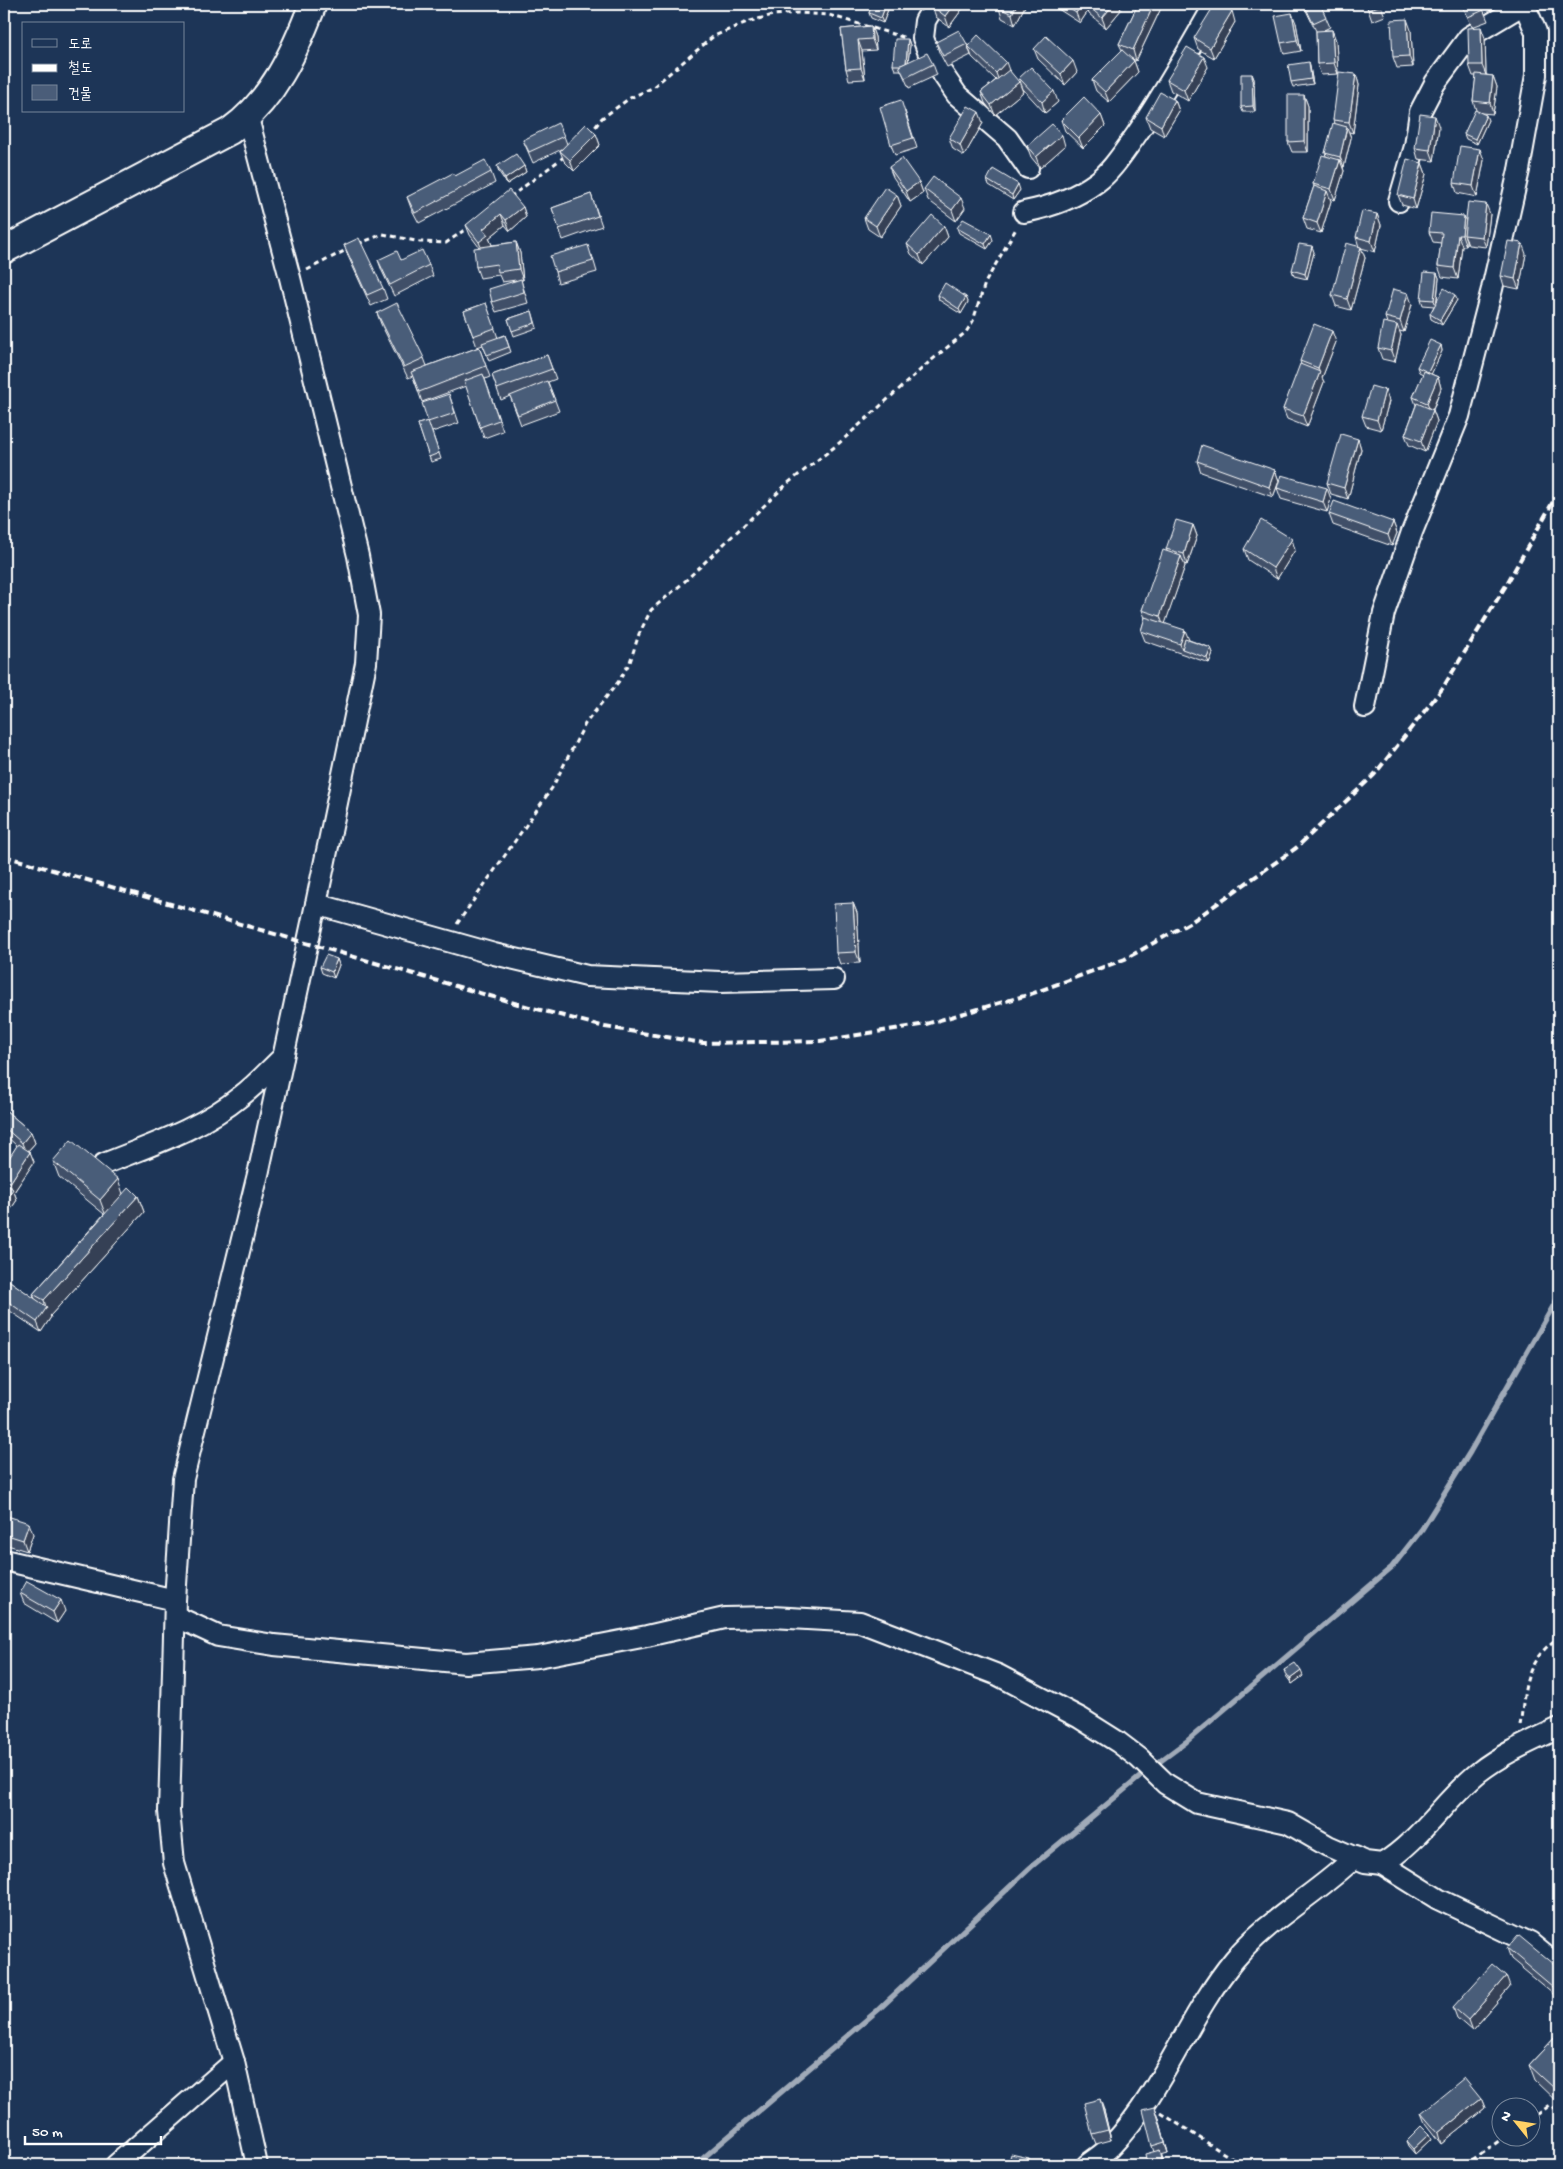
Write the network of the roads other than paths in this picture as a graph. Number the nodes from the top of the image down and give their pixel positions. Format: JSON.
{"nodes":[{"id":1,"x":313,"y":4,"type":"edge"},
{"id":2,"x":935,"y":4,"type":"edge"},
{"id":3,"x":1215,"y":4,"type":"edge"},
{"id":4,"x":1524,"y":4,"type":"edge"},
{"id":5,"x":248,"y":118,"type":"junction"},
{"id":6,"x":1028,"y":168,"type":"dead end"},
{"id":7,"x":1399,"y":201,"type":"edge"},
{"id":8,"x":1024,"y":212,"type":"road end"},
{"id":9,"x":4,"y":250,"type":"edge"},
{"id":10,"x":1365,"y":707,"type":"dead end"},
{"id":11,"x":316,"y":904,"type":"junction"},
{"id":12,"x":834,"y":979,"type":"dead end"},
{"id":13,"x":283,"y":1057,"type":"junction"},
{"id":14,"x":104,"y":1164,"type":"dead end"},
{"id":15,"x":4,"y":1560,"type":"edge"},
{"id":16,"x":175,"y":1608,"type":"junction"},
{"id":17,"x":1559,"y":1728,"type":"edge"},
{"id":18,"x":1355,"y":1857,"type":"junction"},
{"id":19,"x":1382,"y":1864,"type":"junction"},
{"id":20,"x":1559,"y":1967,"type":"edge"},
{"id":21,"x":234,"y":2062,"type":"junction"},
{"id":22,"x":116,"y":2165,"type":"edge"},
{"id":23,"x":257,"y":2165,"type":"edge"},
{"id":24,"x":1087,"y":2165,"type":"edge"}],
"edges":[{"from":1,"to":5,"type":"main road"},
{"from":2,"to":6,"type":"street"},
{"from":3,"to":8,"type":"street"},
{"from":4,"to":7,"type":"street"},
{"from":4,"to":10,"type":"street"},
{"from":5,"to":9,"type":"main road"},
{"from":5,"to":11,"type":"street"},
{"from":11,"to":12,"type":"street"},
{"from":11,"to":13,"type":"street"},
{"from":13,"to":14,"type":"street"},
{"from":13,"to":16,"type":"street"},
{"from":15,"to":16,"type":"street"},
{"from":16,"to":18,"type":"street"},
{"from":16,"to":21,"type":"street"},
{"from":17,"to":19,"type":"street"},
{"from":18,"to":19,"type":"street"},
{"from":18,"to":24,"type":"street"},
{"from":19,"to":20,"type":"street"},
{"from":21,"to":22,"type":"street"},
{"from":21,"to":23,"type":"street"}]}
